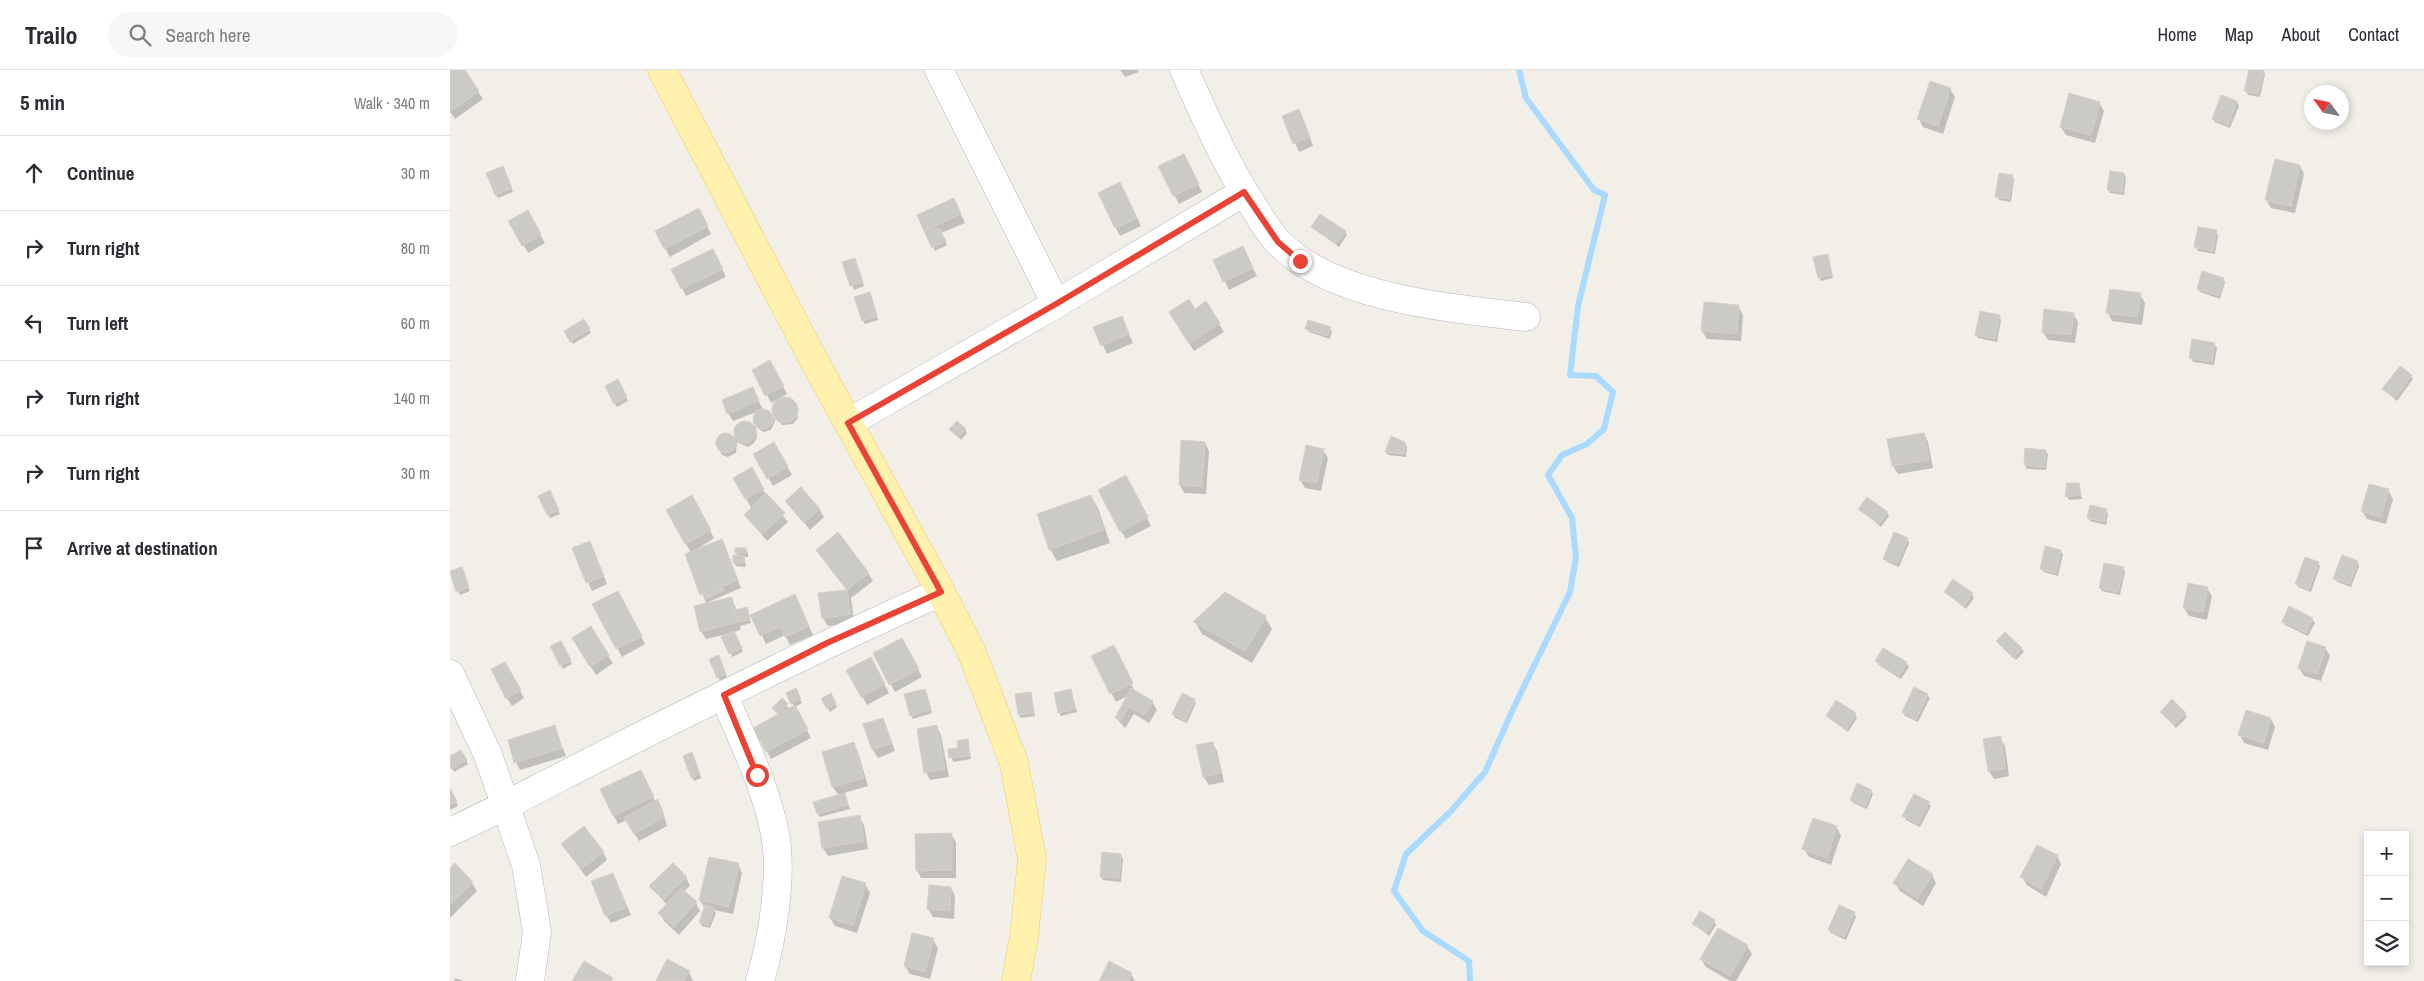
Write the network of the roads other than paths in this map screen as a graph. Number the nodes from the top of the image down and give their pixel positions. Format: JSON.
{"nodes":[{"id":1,"x":662,"y":70,"type":"edge"},
{"id":2,"x":939,"y":70,"type":"edge"},
{"id":3,"x":1184,"y":70,"type":"edge"},
{"id":4,"x":1244,"y":192,"type":"junction"},
{"id":5,"x":1056,"y":304,"type":"junction"},
{"id":6,"x":1526,"y":317,"type":"dead end"},
{"id":7,"x":848,"y":423,"type":"junction"},
{"id":8,"x":941,"y":592,"type":"junction"},
{"id":9,"x":450,"y":674,"type":"edge"},
{"id":10,"x":724,"y":695,"type":"junction"},
{"id":11,"x":507,"y":806,"type":"junction"},
{"id":12,"x":450,"y":832,"type":"edge"},
{"id":13,"x":530,"y":981,"type":"edge"},
{"id":14,"x":760,"y":981,"type":"edge"},
{"id":15,"x":1016,"y":981,"type":"edge"}],
"edges":[{"from":1,"to":7,"type":"main road"},
{"from":2,"to":5,"type":"street"},
{"from":3,"to":4,"type":"street"},
{"from":4,"to":5,"type":"street"},
{"from":4,"to":6,"type":"street"},
{"from":5,"to":7,"type":"street"},
{"from":7,"to":8,"type":"main road"},
{"from":8,"to":10,"type":"street"},
{"from":8,"to":15,"type":"main road"},
{"from":9,"to":11,"type":"street"},
{"from":10,"to":11,"type":"street"},
{"from":10,"to":14,"type":"street"},
{"from":11,"to":12,"type":"street"},
{"from":11,"to":13,"type":"street"}]}
